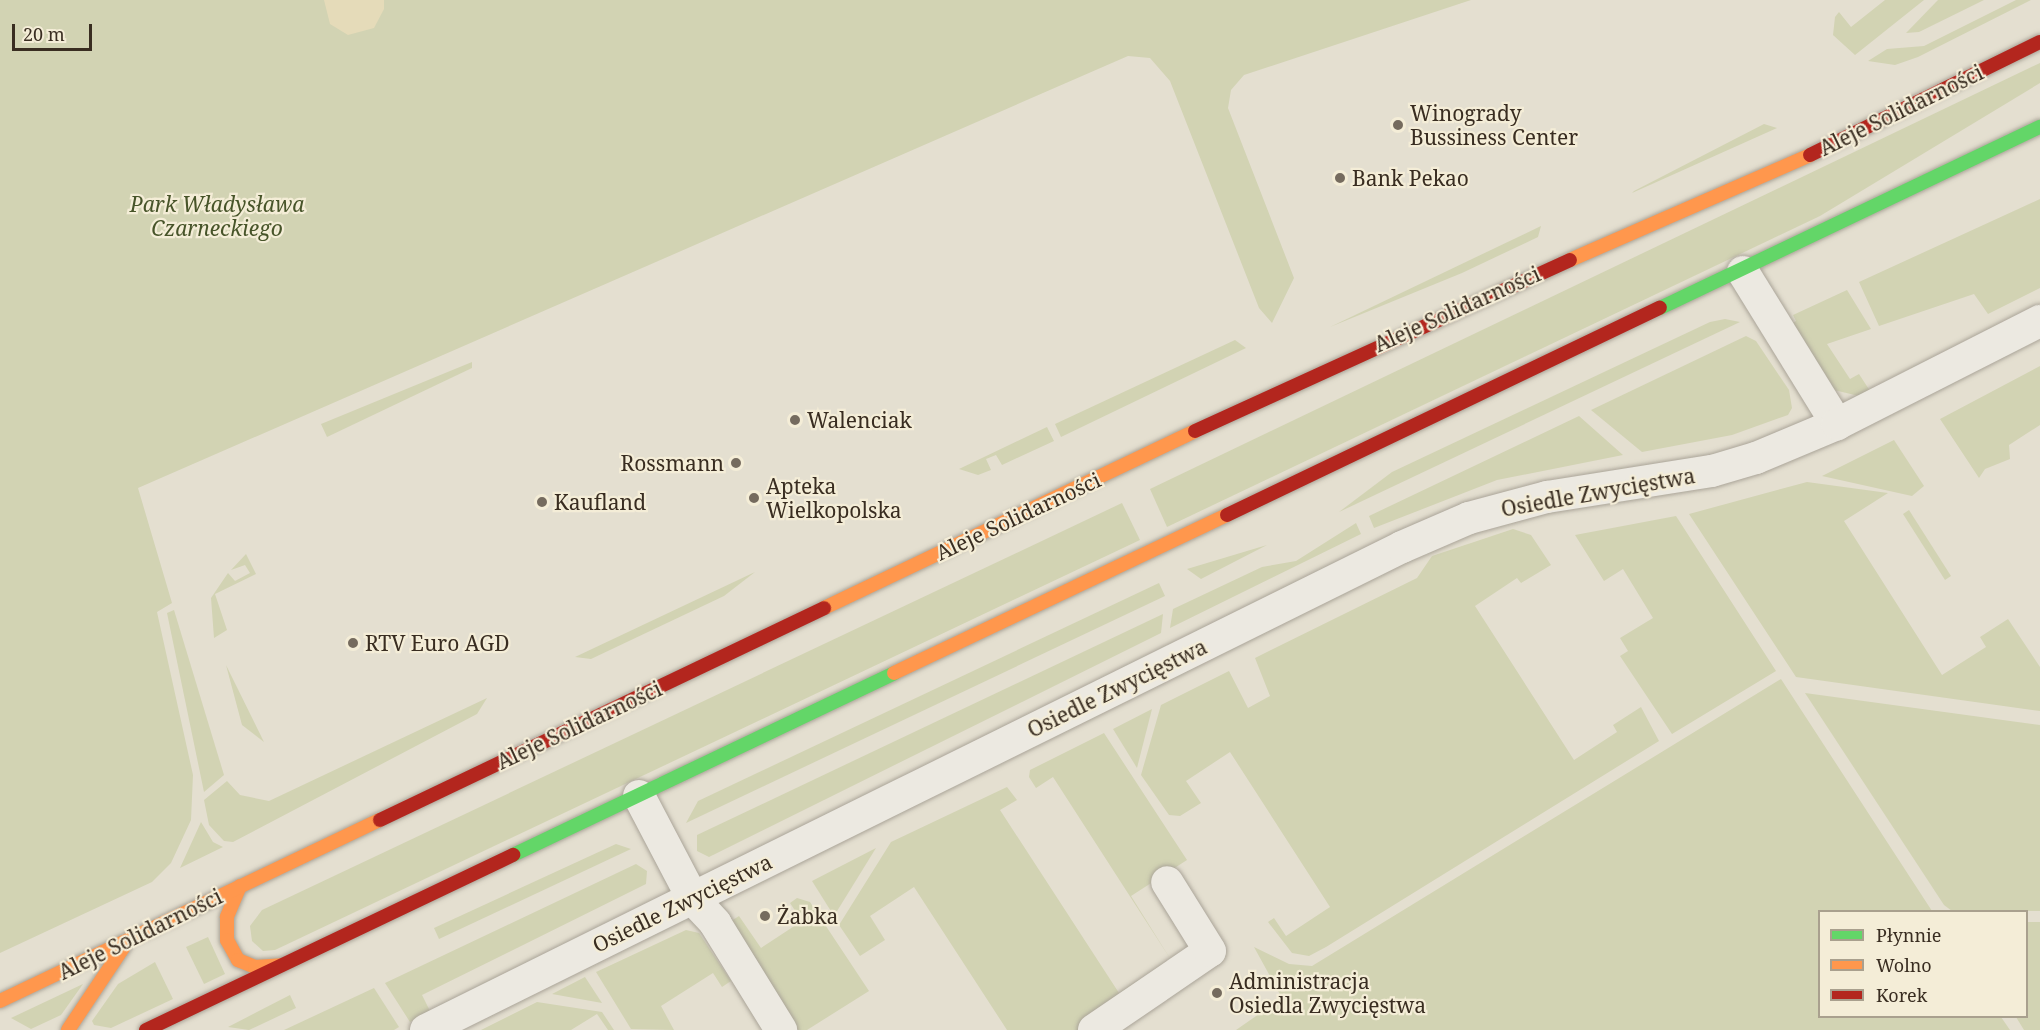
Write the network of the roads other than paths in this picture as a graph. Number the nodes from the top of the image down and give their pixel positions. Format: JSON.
{"nodes":[{"id":1,"x":2040,"y":42,"type":"edge"},
{"id":2,"x":2040,"y":128,"type":"edge"},
{"id":3,"x":1743,"y":272,"type":"junction"},
{"id":4,"x":2040,"y":321,"type":"edge"},
{"id":5,"x":1836,"y":424,"type":"junction"},
{"id":6,"x":639,"y":796,"type":"junction"},
{"id":7,"x":1167,"y":882,"type":"dead end"},
{"id":8,"x":240,"y":886,"type":"junction"},
{"id":9,"x":693,"y":898,"type":"junction"},
{"id":10,"x":128,"y":941,"type":"junction"},
{"id":11,"x":284,"y":965,"type":"junction"},
{"id":12,"x":0,"y":1001,"type":"edge"},
{"id":13,"x":184,"y":1012,"type":"junction"},
{"id":14,"x":68,"y":1030,"type":"edge"},
{"id":15,"x":146,"y":1030,"type":"edge"},
{"id":16,"x":172,"y":1030,"type":"edge"},
{"id":17,"x":426,"y":1030,"type":"edge"},
{"id":18,"x":781,"y":1030,"type":"edge"},
{"id":19,"x":1094,"y":1030,"type":"edge"}],
"edges":[{"from":1,"to":8,"type":"street","name":"Aleje Solidarności"},
{"from":2,"to":3,"type":"street"},
{"from":3,"to":5,"type":"street"},
{"from":3,"to":6,"type":"street"},
{"from":4,"to":5,"type":"street","name":"Osiedle Zwycięstwa"},
{"from":5,"to":9,"type":"street","name":"Osiedle Zwycięstwa"},
{"from":6,"to":9,"type":"street"},
{"from":6,"to":11,"type":"street"},
{"from":7,"to":19,"type":"street"},
{"from":8,"to":10,"type":"street","name":"Aleje Solidarności"},
{"from":8,"to":11,"type":"street"},
{"from":9,"to":17,"type":"street","name":"Osiedle Zwycięstwa"},
{"from":9,"to":18,"type":"street"},
{"from":10,"to":12,"type":"street","name":"Aleje Solidarności"},
{"from":10,"to":14,"type":"street"},
{"from":11,"to":13,"type":"street"},
{"from":13,"to":15,"type":"street"},
{"from":13,"to":16,"type":"street"}]}
